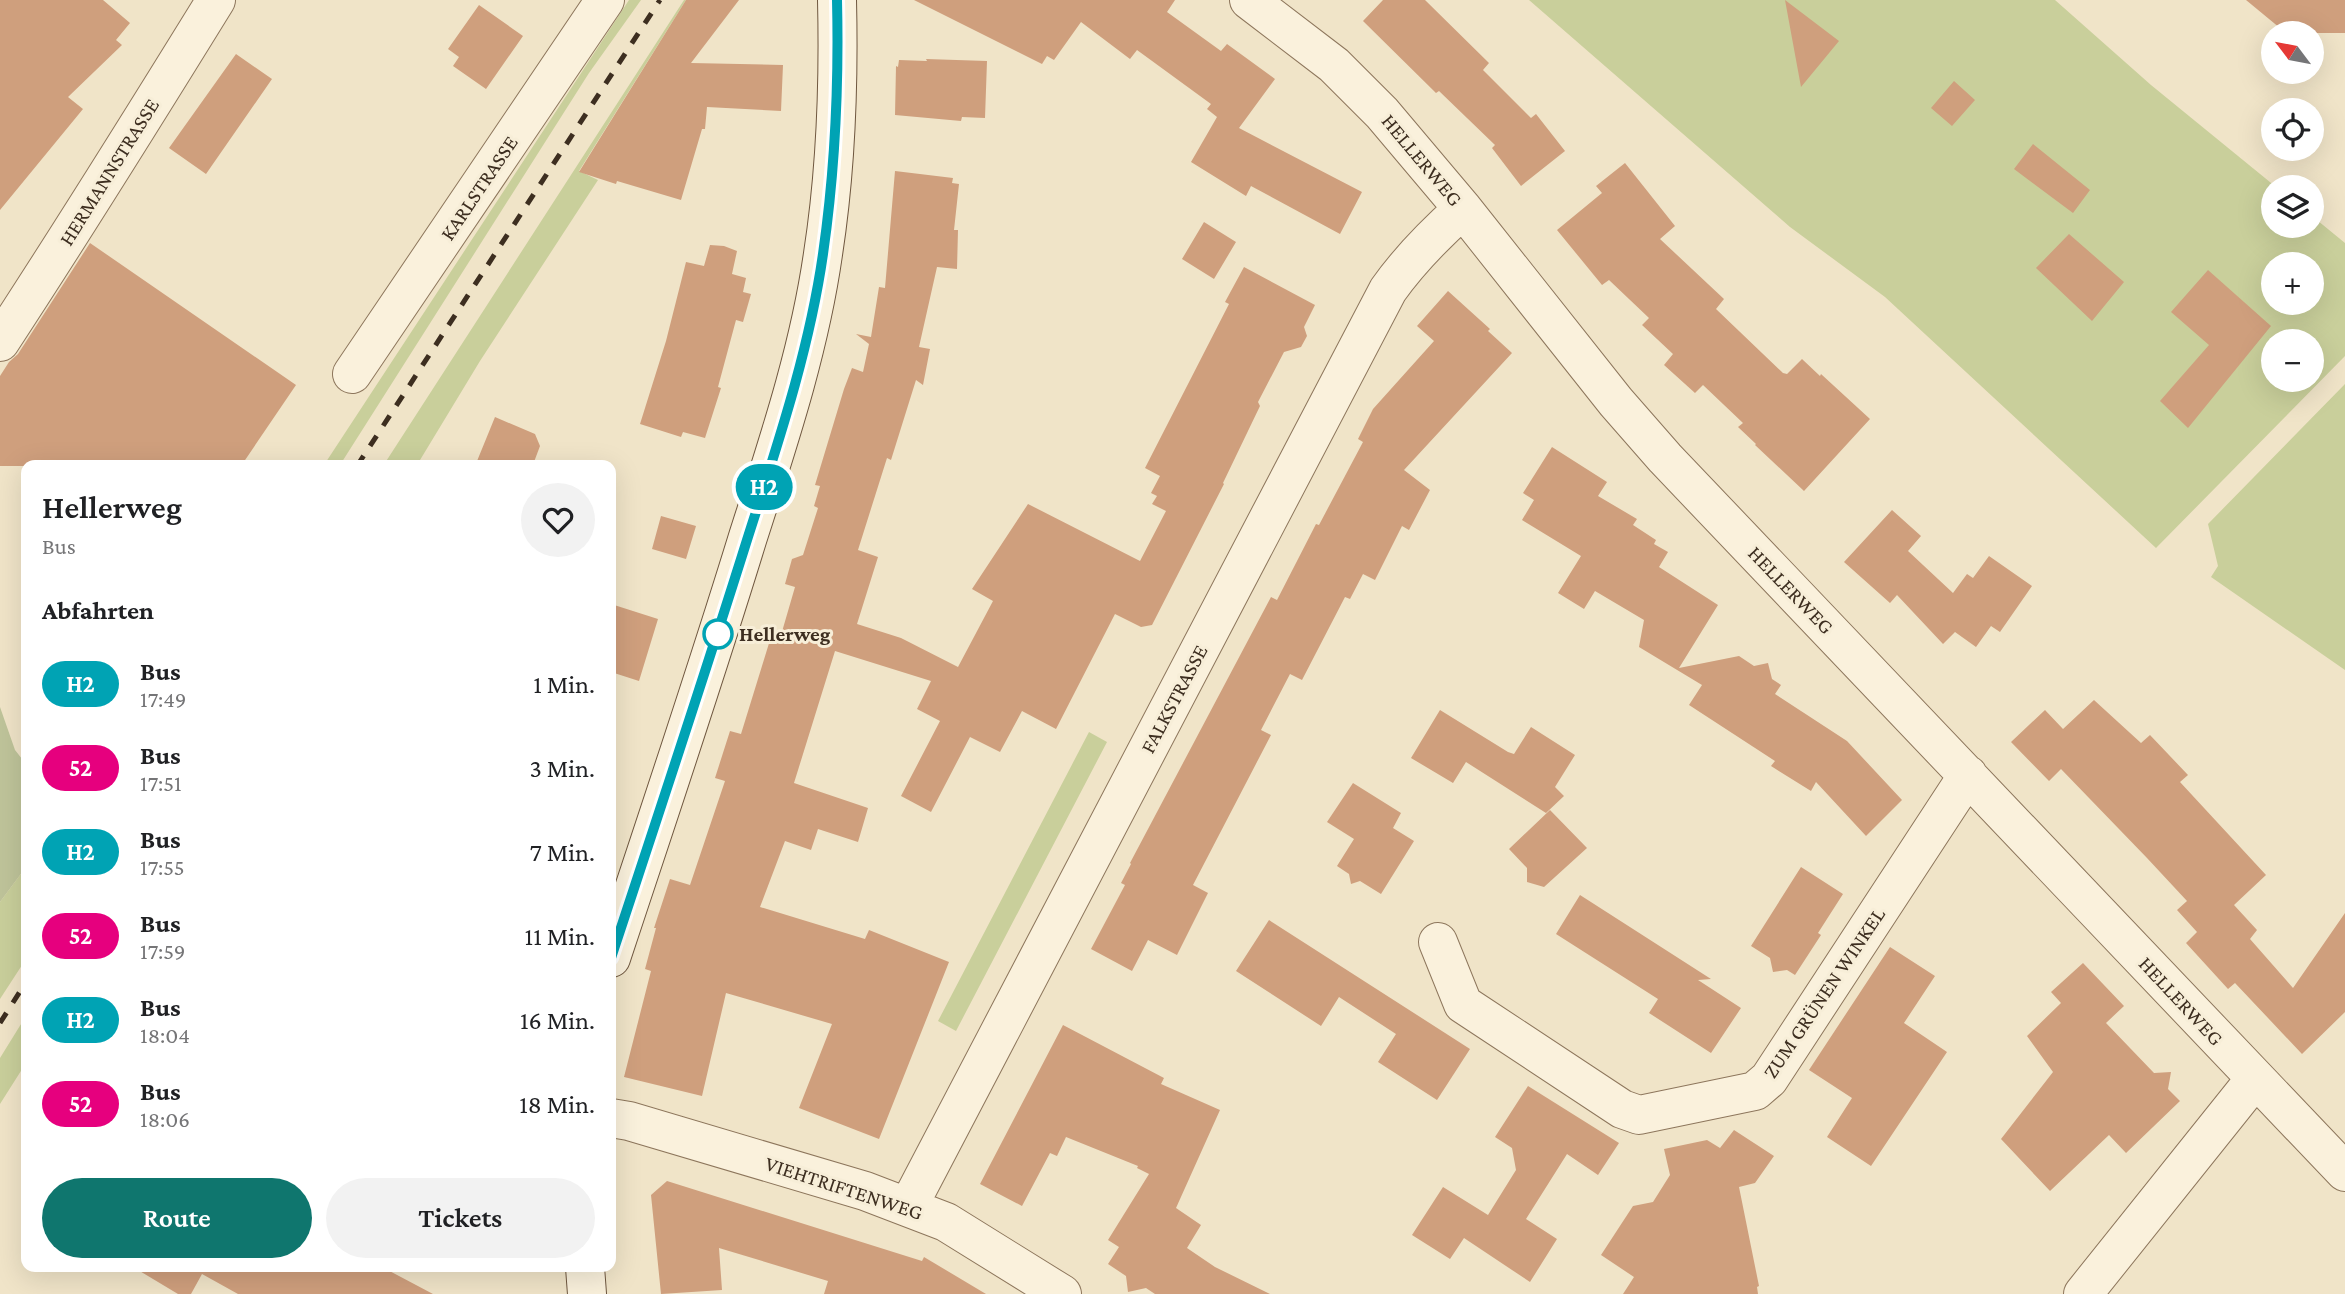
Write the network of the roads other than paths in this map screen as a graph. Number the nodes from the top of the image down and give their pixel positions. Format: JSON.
{"nodes":[{"id":1,"x":216,"y":0,"type":"edge"},
{"id":2,"x":605,"y":0,"type":"edge"},
{"id":3,"x":837,"y":0,"type":"edge"},
{"id":4,"x":1250,"y":0,"type":"edge"},
{"id":5,"x":1463,"y":209,"type":"junction"},
{"id":6,"x":0,"y":342,"type":"edge"},
{"id":7,"x":352,"y":374,"type":"dead end"},
{"id":8,"x":1968,"y":775,"type":"junction"},
{"id":9,"x":1438,"y":942,"type":"dead end"},
{"id":10,"x":616,"y":943,"type":"edge"},
{"id":11,"x":2255,"y":1079,"type":"junction"},
{"id":12,"x":616,"y":1119,"type":"edge"},
{"id":13,"x":2345,"y":1172,"type":"edge"},
{"id":14,"x":908,"y":1207,"type":"junction"},
{"id":15,"x":585,"y":1272,"type":"edge"},
{"id":16,"x":587,"y":1294,"type":"edge"},
{"id":17,"x":1062,"y":1294,"type":"edge"},
{"id":18,"x":2083,"y":1294,"type":"edge"}],
"edges":[{"from":1,"to":6,"type":"street","name":"HERMANNSTRASSE"},
{"from":2,"to":7,"type":"street","name":"KARLSTRASSE"},
{"from":3,"to":10,"type":"street"},
{"from":4,"to":5,"type":"street","name":"HELLERWEG"},
{"from":5,"to":8,"type":"street","name":"HELLERWEG"},
{"from":5,"to":14,"type":"street","name":"FALKSTRASSE"},
{"from":8,"to":9,"type":"street","name":"ZUM GRÜNEN WINKEL"},
{"from":8,"to":11,"type":"street","name":"HELLERWEG"},
{"from":11,"to":13,"type":"street","name":"HELLERWEG"},
{"from":11,"to":18,"type":"street"},
{"from":12,"to":14,"type":"street","name":"VIEHTRIFTENWEG"},
{"from":14,"to":17,"type":"street","name":"VIEHTRIFTENWEG"},
{"from":15,"to":16,"type":"street"}]}
